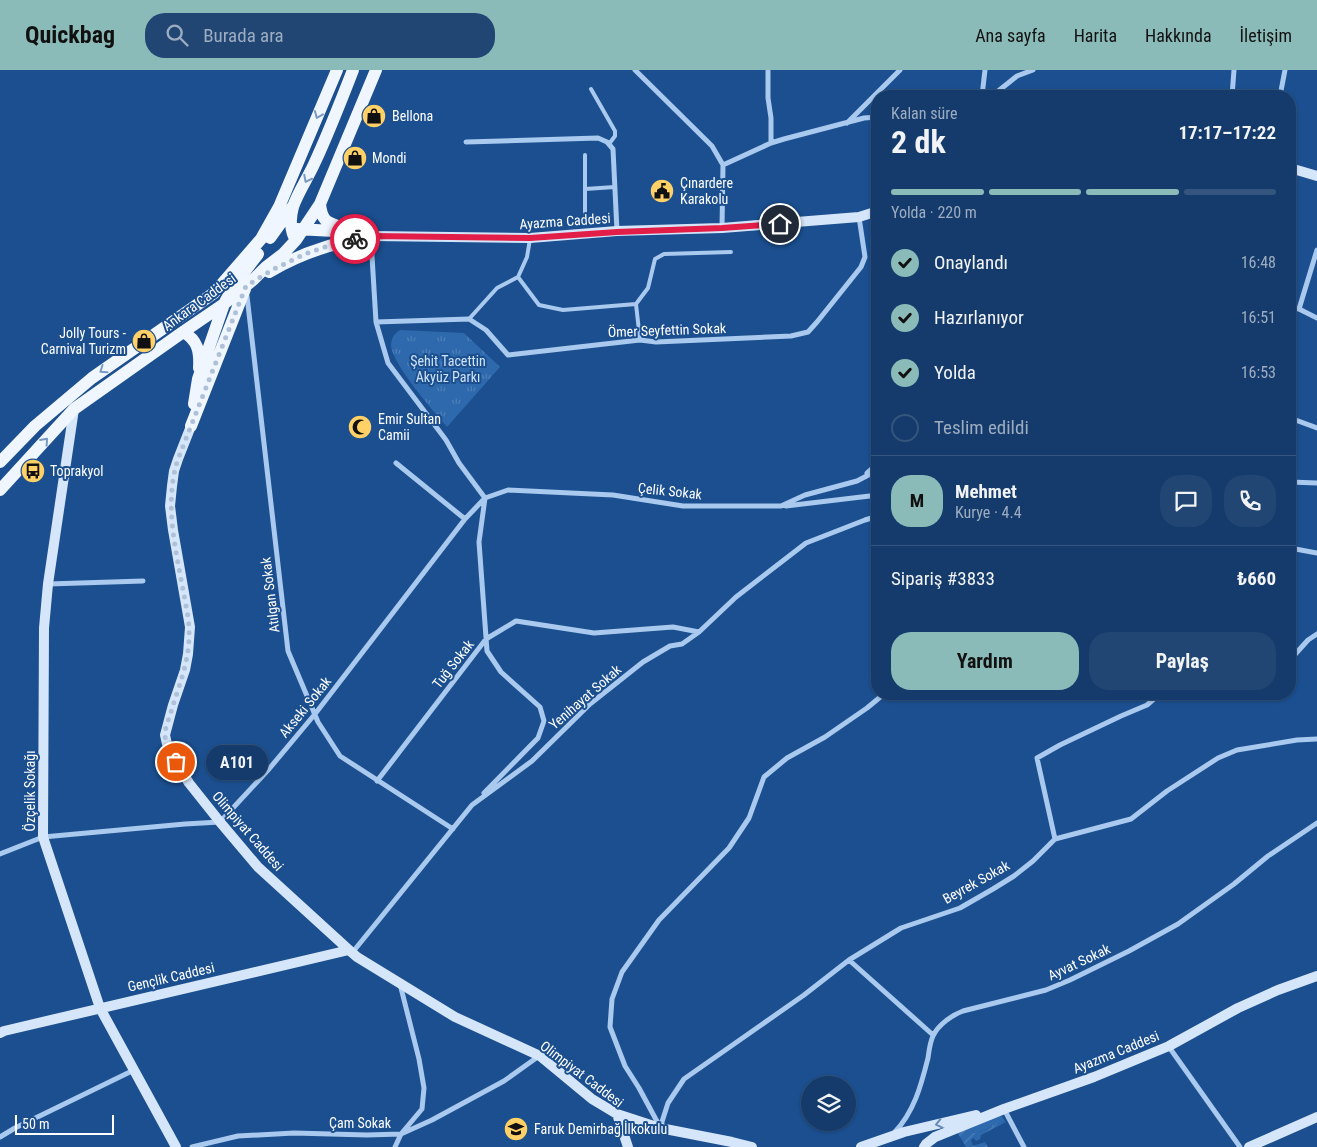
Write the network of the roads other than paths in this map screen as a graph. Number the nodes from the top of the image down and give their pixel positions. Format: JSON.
{"nodes":[{"id":1,"x":337,"y":70,"type":"edge"},
{"id":2,"x":353,"y":70,"type":"edge"},
{"id":3,"x":635,"y":70,"type":"edge"},
{"id":4,"x":768,"y":70,"type":"edge"},
{"id":5,"x":900,"y":70,"type":"edge"},
{"id":6,"x":985,"y":70,"type":"edge"},
{"id":7,"x":1033,"y":70,"type":"edge"},
{"id":8,"x":1234,"y":70,"type":"edge"},
{"id":9,"x":1285,"y":70,"type":"edge"},
{"id":10,"x":376,"y":72,"type":"edge"},
{"id":11,"x":591,"y":89,"type":"dead end"},
{"id":12,"x":880,"y":90,"type":"edge"},
{"id":13,"x":983,"y":90,"type":"edge"},
{"id":14,"x":1000,"y":90,"type":"edge"},
{"id":15,"x":1232,"y":90,"type":"edge"},
{"id":16,"x":1281,"y":90,"type":"edge"},
{"id":17,"x":871,"y":98,"type":"edge"},
{"id":18,"x":871,"y":118,"type":"edge"},
{"id":19,"x":846,"y":123,"type":"junction"},
{"id":20,"x":466,"y":142,"type":"dead end"},
{"id":21,"x":771,"y":143,"type":"junction"},
{"id":22,"x":609,"y":144,"type":"junction"},
{"id":23,"x":585,"y":156,"type":"dead end"},
{"id":24,"x":723,"y":165,"type":"junction"},
{"id":25,"x":1296,"y":170,"type":"edge"},
{"id":26,"x":1317,"y":176,"type":"edge"},
{"id":27,"x":614,"y":187,"type":"junction"},
{"id":28,"x":585,"y":189,"type":"junction"},
{"id":29,"x":320,"y":204,"type":"junction"},
{"id":30,"x":293,"y":206,"type":"junction"},
{"id":31,"x":871,"y":213,"type":"edge"},
{"id":32,"x":859,"y":217,"type":"junction"},
{"id":33,"x":585,"y":218,"type":"dead end"},
{"id":34,"x":722,"y":228,"type":"junction"},
{"id":35,"x":617,"y":232,"type":"junction"},
{"id":36,"x":297,"y":233,"type":"junction"},
{"id":37,"x":372,"y":236,"type":"junction"},
{"id":38,"x":267,"y":237,"type":"junction"},
{"id":39,"x":530,"y":238,"type":"junction"},
{"id":40,"x":1317,"y":250,"type":"edge"},
{"id":41,"x":731,"y":252,"type":"dead end"},
{"id":42,"x":518,"y":277,"type":"junction"},
{"id":43,"x":246,"y":286,"type":"junction"},
{"id":44,"x":224,"y":304,"type":"junction"},
{"id":45,"x":636,"y":304,"type":"junction"},
{"id":46,"x":1296,"y":309,"type":"edge"},
{"id":47,"x":1300,"y":309,"type":"junction"},
{"id":48,"x":1317,"y":318,"type":"edge"},
{"id":49,"x":470,"y":319,"type":"junction"},
{"id":50,"x":376,"y":322,"type":"junction"},
{"id":51,"x":183,"y":332,"type":"junction"},
{"id":52,"x":640,"y":340,"type":"junction"},
{"id":53,"x":198,"y":379,"type":"junction"},
{"id":54,"x":74,"y":409,"type":"junction"},
{"id":55,"x":1296,"y":420,"type":"edge"},
{"id":56,"x":191,"y":426,"type":"junction"},
{"id":57,"x":1317,"y":428,"type":"edge"},
{"id":58,"x":0,"y":462,"type":"edge"},
{"id":59,"x":396,"y":463,"type":"dead end"},
{"id":60,"x":871,"y":470,"type":"edge"},
{"id":61,"x":871,"y":474,"type":"edge"},
{"id":62,"x":857,"y":481,"type":"junction"},
{"id":63,"x":1296,"y":482,"type":"edge"},
{"id":64,"x":1317,"y":483,"type":"edge"},
{"id":65,"x":0,"y":490,"type":"edge"},
{"id":66,"x":871,"y":496,"type":"edge"},
{"id":67,"x":485,"y":498,"type":"junction"},
{"id":68,"x":781,"y":506,"type":"junction"},
{"id":69,"x":871,"y":518,"type":"edge"},
{"id":70,"x":465,"y":519,"type":"junction"},
{"id":71,"x":1296,"y":549,"type":"edge"},
{"id":72,"x":1317,"y":553,"type":"edge"},
{"id":73,"x":143,"y":581,"type":"dead end"},
{"id":74,"x":48,"y":584,"type":"junction"},
{"id":75,"x":699,"y":632,"type":"junction"},
{"id":76,"x":1317,"y":634,"type":"edge"},
{"id":77,"x":486,"y":639,"type":"junction"},
{"id":78,"x":1296,"y":653,"type":"edge"},
{"id":79,"x":877,"y":700,"type":"edge"},
{"id":80,"x":1153,"y":700,"type":"edge"},
{"id":81,"x":314,"y":714,"type":"junction"},
{"id":82,"x":1317,"y":739,"type":"edge"},
{"id":83,"x":377,"y":781,"type":"junction"},
{"id":84,"x":472,"y":805,"type":"junction"},
{"id":85,"x":220,"y":822,"type":"junction"},
{"id":86,"x":1317,"y":823,"type":"edge"},
{"id":87,"x":453,"y":829,"type":"junction"},
{"id":88,"x":43,"y":837,"type":"junction"},
{"id":89,"x":1055,"y":838,"type":"junction"},
{"id":90,"x":0,"y":854,"type":"edge"},
{"id":91,"x":351,"y":952,"type":"junction"},
{"id":92,"x":848,"y":960,"type":"junction"},
{"id":93,"x":1317,"y":976,"type":"edge"},
{"id":94,"x":400,"y":983,"type":"junction"},
{"id":95,"x":100,"y":1008,"type":"junction"},
{"id":96,"x":0,"y":1033,"type":"edge"},
{"id":97,"x":933,"y":1035,"type":"junction"},
{"id":98,"x":1169,"y":1046,"type":"junction"},
{"id":99,"x":540,"y":1056,"type":"junction"},
{"id":100,"x":134,"y":1070,"type":"junction"},
{"id":101,"x":1004,"y":1109,"type":"junction"},
{"id":102,"x":617,"y":1114,"type":"junction"},
{"id":103,"x":1317,"y":1118,"type":"edge"},
{"id":104,"x":660,"y":1128,"type":"junction"},
{"id":105,"x":401,"y":1134,"type":"junction"},
{"id":106,"x":0,"y":1137,"type":"edge"},
{"id":107,"x":891,"y":1137,"type":"junction"},
{"id":108,"x":864,"y":1146,"type":"edge"},
{"id":109,"x":176,"y":1147,"type":"edge"},
{"id":110,"x":192,"y":1147,"type":"edge"},
{"id":111,"x":394,"y":1147,"type":"edge"},
{"id":112,"x":628,"y":1147,"type":"edge"},
{"id":113,"x":752,"y":1147,"type":"edge"},
{"id":114,"x":879,"y":1147,"type":"edge"},
{"id":115,"x":924,"y":1147,"type":"edge"},
{"id":116,"x":1024,"y":1147,"type":"edge"},
{"id":117,"x":1240,"y":1147,"type":"edge"},
{"id":118,"x":1249,"y":1147,"type":"edge"}],
"edges":[{"from":1,"to":38,"type":"main road","name":"Ankara Caddesi","one_way":true},
{"from":2,"to":30,"type":"main road","one_way":true},
{"from":3,"to":24,"type":"street"},
{"from":4,"to":21,"type":"street"},
{"from":5,"to":12,"type":"street"},
{"from":6,"to":13,"type":"street"},
{"from":7,"to":14,"type":"street"},
{"from":8,"to":15,"type":"street"},
{"from":9,"to":16,"type":"street"},
{"from":10,"to":29,"type":"main road","name":"Ankara Caddesi"},
{"from":11,"to":22,"type":"lane"},
{"from":17,"to":19,"type":"street"},
{"from":18,"to":19,"type":"street"},
{"from":19,"to":21,"type":"street"},
{"from":20,"to":22,"type":"street"},
{"from":21,"to":24,"type":"street"},
{"from":22,"to":27,"type":"street"},
{"from":23,"to":28,"type":"lane"},
{"from":24,"to":34,"type":"street"},
{"from":25,"to":26,"type":"street"},
{"from":27,"to":28,"type":"lane"},
{"from":27,"to":35,"type":"street"},
{"from":28,"to":33,"type":"lane"},
{"from":29,"to":36,"type":"main road","name":"Ankara Caddesi"},
{"from":29,"to":37,"type":"main road"},
{"from":30,"to":36,"type":"main road"},
{"from":30,"to":38,"type":"main road"},
{"from":31,"to":32,"type":"street","name":"Ayazma Caddesi"},
{"from":32,"to":34,"type":"street","name":"Ayazma Caddesi"},
{"from":32,"to":52,"type":"street","name":"Ömer Seyfettin Sokak"},
{"from":34,"to":35,"type":"street","name":"Ayazma Caddesi"},
{"from":35,"to":39,"type":"street","name":"Ayazma Caddesi"},
{"from":36,"to":37,"type":"main road"},
{"from":36,"to":38,"type":"main road"},
{"from":36,"to":43,"type":"main road","name":"Ankara Caddesi"},
{"from":37,"to":39,"type":"street","name":"Ayazma Caddesi"},
{"from":37,"to":43,"type":"main road"},
{"from":37,"to":50,"type":"street"},
{"from":38,"to":44,"type":"main road"},
{"from":38,"to":58,"type":"main road","name":"Ankara Caddesi","one_way":true},
{"from":39,"to":42,"type":"lane"},
{"from":40,"to":47,"type":"street"},
{"from":41,"to":45,"type":"lane"},
{"from":42,"to":45,"type":"lane"},
{"from":42,"to":49,"type":"lane"},
{"from":43,"to":44,"type":"main road","name":"Ankara Caddesi"},
{"from":43,"to":56,"type":"main road"},
{"from":43,"to":81,"type":"street","name":"Atılgan Sokak"},
{"from":44,"to":51,"type":"main road","name":"Ankara Caddesi"},
{"from":44,"to":53,"type":"main road"},
{"from":45,"to":52,"type":"lane"},
{"from":46,"to":47,"type":"street"},
{"from":47,"to":48,"type":"street"},
{"from":49,"to":50,"type":"street"},
{"from":49,"to":52,"type":"street","name":"Ömer Seyfettin Sokak"},
{"from":50,"to":67,"type":"street"},
{"from":51,"to":53,"type":"main road"},
{"from":51,"to":54,"type":"main road","name":"Ankara Caddesi"},
{"from":53,"to":56,"type":"main road"},
{"from":65,"to":54,"type":"main road","name":"Ankara Caddesi","one_way":true},
{"from":54,"to":74,"type":"street","name":"Özçelik Sokağı"},
{"from":55,"to":57,"type":"street"},
{"from":56,"to":85,"type":"street","name":"Olimpiyat Caddesi"},
{"from":59,"to":70,"type":"street"},
{"from":60,"to":62,"type":"street"},
{"from":61,"to":62,"type":"street","name":"Çelik Sokak"},
{"from":62,"to":68,"type":"street","name":"Çelik Sokak"},
{"from":63,"to":64,"type":"street"},
{"from":66,"to":68,"type":"street"},
{"from":67,"to":68,"type":"street","name":"Çelik Sokak"},
{"from":67,"to":70,"type":"street","name":"Akseki Sokak"},
{"from":67,"to":77,"type":"street"},
{"from":69,"to":75,"type":"street","name":"Yenihayat Sokak"},
{"from":70,"to":81,"type":"street","name":"Akseki Sokak"},
{"from":71,"to":72,"type":"street"},
{"from":73,"to":74,"type":"street"},
{"from":74,"to":88,"type":"street","name":"Özçelik Sokağı"},
{"from":75,"to":77,"type":"street","name":"Tuğ Sokak"},
{"from":75,"to":84,"type":"street","name":"Yenihayat Sokak"},
{"from":76,"to":78,"type":"street"},
{"from":77,"to":83,"type":"street","name":"Tuğ Sokak"},
{"from":77,"to":84,"type":"street"},
{"from":79,"to":104,"type":"street"},
{"from":80,"to":89,"type":"street"},
{"from":81,"to":83,"type":"street","name":"Atılgan Sokak"},
{"from":81,"to":85,"type":"street","name":"Akseki Sokak"},
{"from":82,"to":89,"type":"street"},
{"from":83,"to":87,"type":"street","name":"Atılgan Sokak"},
{"from":84,"to":87,"type":"street","name":"Yenihayat Sokak"},
{"from":85,"to":88,"type":"street"},
{"from":85,"to":91,"type":"street","name":"Olimpiyat Caddesi"},
{"from":86,"to":97,"type":"street","name":"Ayvat Sokak"},
{"from":87,"to":91,"type":"street","name":"Yenihayat Sokak"},
{"from":88,"to":90,"type":"street"},
{"from":88,"to":95,"type":"street","name":"Özçelik Sokağı"},
{"from":89,"to":92,"type":"street","name":"Beyrek Sokak"},
{"from":91,"to":94,"type":"street","name":"Olimpiyat Caddesi"},
{"from":91,"to":95,"type":"street","name":"Gençlik Caddesi"},
{"from":92,"to":97,"type":"street"},
{"from":92,"to":104,"type":"street","name":"Beyrek Sokak"},
{"from":93,"to":98,"type":"street","name":"Ayazma Caddesi"},
{"from":94,"to":99,"type":"street","name":"Olimpiyat Caddesi"},
{"from":94,"to":105,"type":"street"},
{"from":95,"to":96,"type":"street","name":"Gençlik Caddesi"},
{"from":95,"to":100,"type":"street","name":"Özçelik Sokağı"},
{"from":97,"to":107,"type":"street"},
{"from":98,"to":101,"type":"street","name":"Ayazma Caddesi"},
{"from":98,"to":117,"type":"street"},
{"from":99,"to":102,"type":"street","name":"Olimpiyat Caddesi"},
{"from":99,"to":105,"type":"street","name":"Çam Sokak"},
{"from":100,"to":106,"type":"street"},
{"from":100,"to":109,"type":"street","name":"Özçelik Sokağı"},
{"from":101,"to":107,"type":"street","one_way":true},
{"from":101,"to":115,"type":"street","name":"Ayazma Caddesi"},
{"from":101,"to":116,"type":"street"},
{"from":102,"to":104,"type":"street"},
{"from":102,"to":112,"type":"street","name":"Olimpiyat Caddesi"},
{"from":103,"to":118,"type":"street"},
{"from":104,"to":113,"type":"street"},
{"from":105,"to":110,"type":"street","name":"Çam Sokak"},
{"from":105,"to":111,"type":"street"},
{"from":107,"to":108,"type":"street"},
{"from":108,"to":114,"type":"street"}]}
